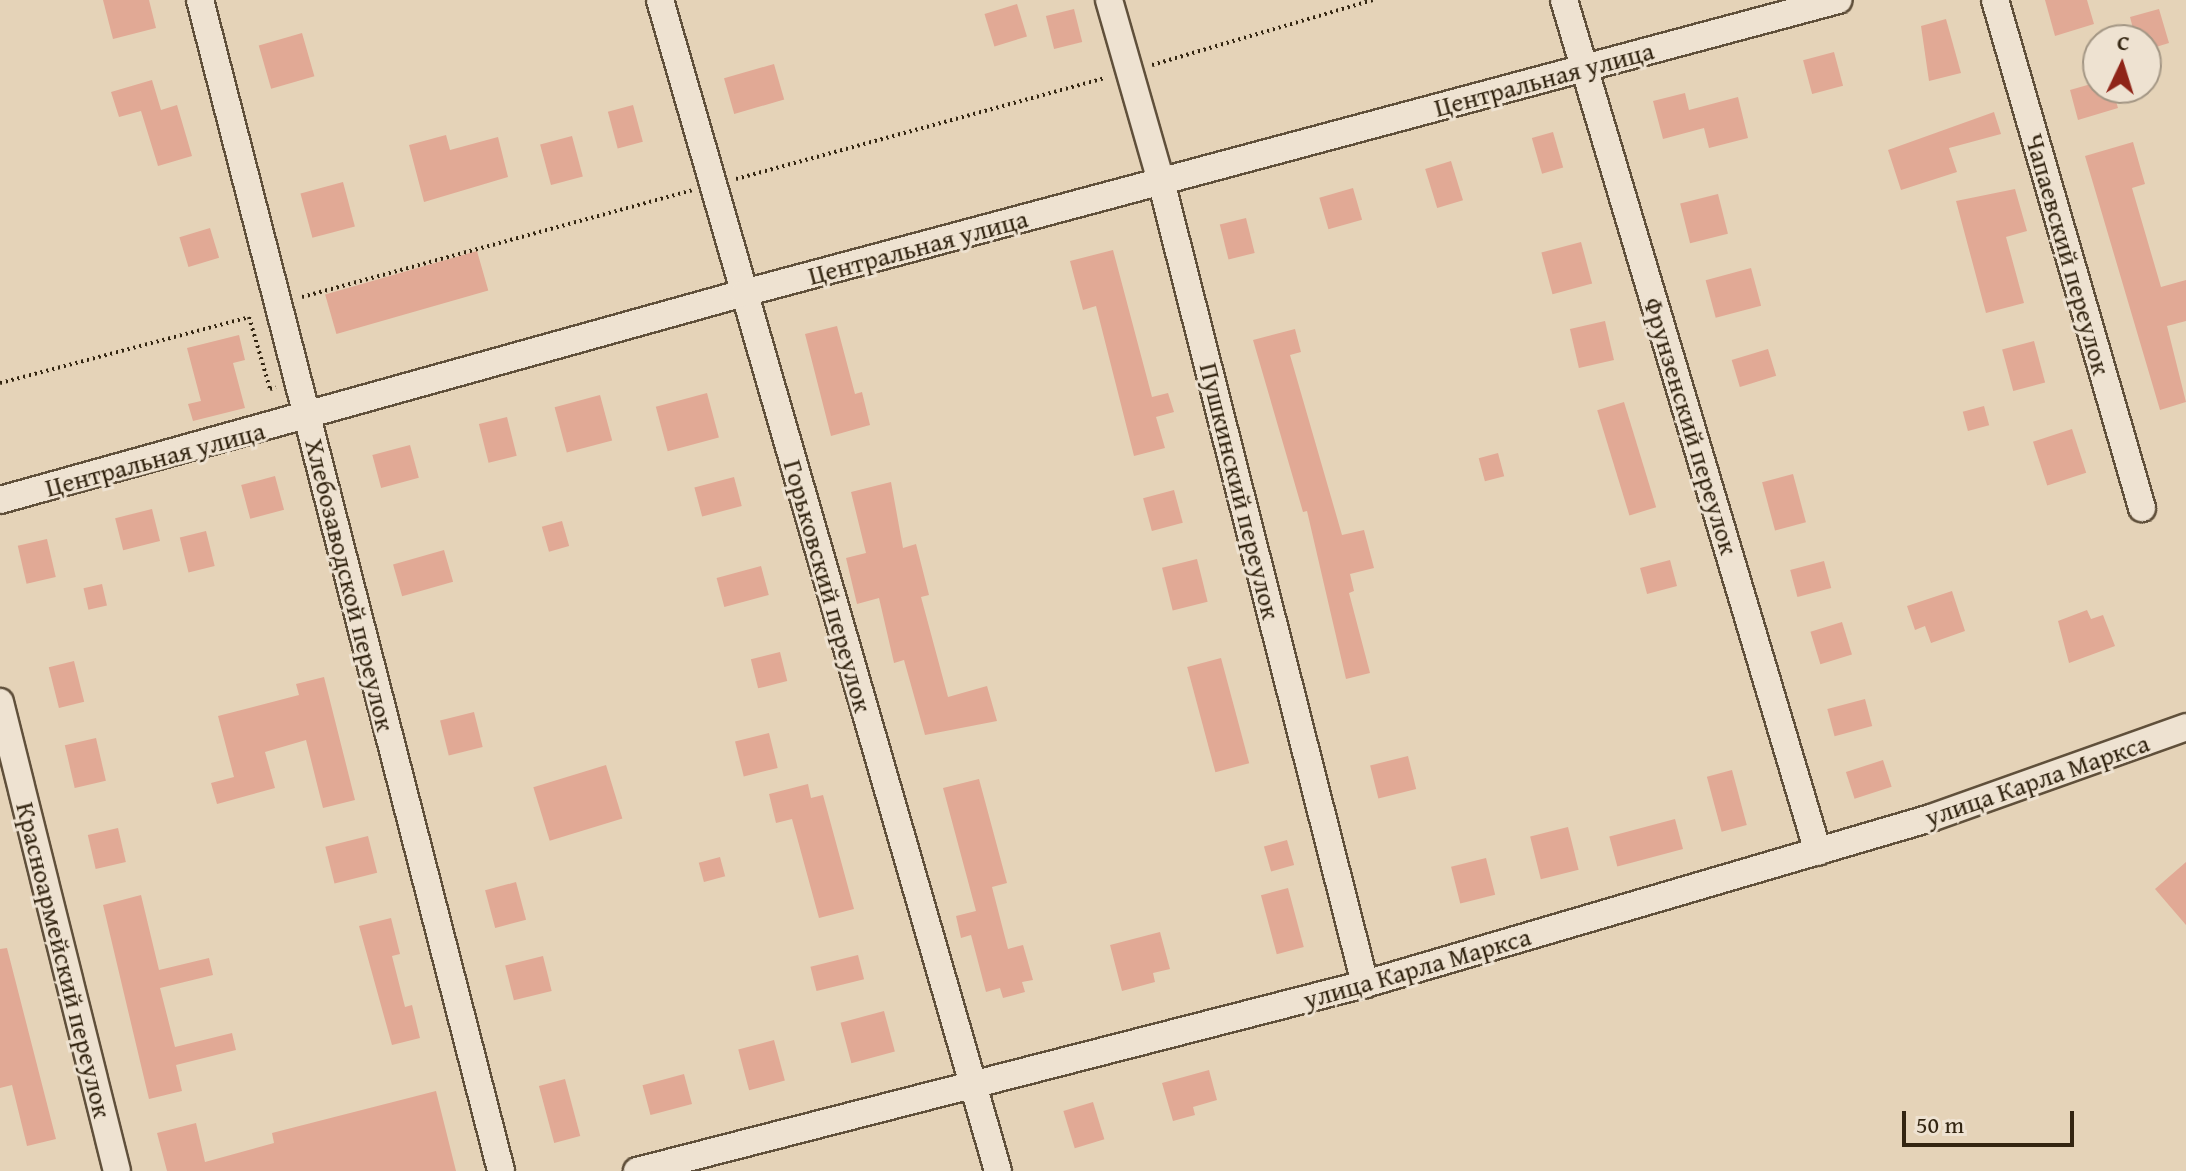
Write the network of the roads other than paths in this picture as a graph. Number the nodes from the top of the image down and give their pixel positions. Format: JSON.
{"nodes":[{"id":1,"x":200,"y":0,"type":"edge"},
{"id":2,"x":660,"y":0,"type":"edge"},
{"id":3,"x":1109,"y":0,"type":"edge"},
{"id":4,"x":1564,"y":0,"type":"edge"},
{"id":5,"x":1838,"y":0,"type":"edge"},
{"id":6,"x":1995,"y":0,"type":"edge"},
{"id":7,"x":1583,"y":68,"type":"junction"},
{"id":8,"x":1161,"y":181,"type":"junction"},
{"id":9,"x":744,"y":293,"type":"junction"},
{"id":10,"x":307,"y":418,"type":"junction"},
{"id":11,"x":0,"y":500,"type":"edge"},
{"id":12,"x":2142,"y":508,"type":"dead end"},
{"id":13,"x":0,"y":702,"type":"edge"},
{"id":14,"x":2186,"y":727,"type":"edge"},
{"id":15,"x":1818,"y":852,"type":"junction"},
{"id":16,"x":1365,"y":984,"type":"junction"},
{"id":17,"x":970,"y":1086,"type":"junction"},
{"id":18,"x":117,"y":1171,"type":"edge"},
{"id":19,"x":501,"y":1171,"type":"edge"},
{"id":20,"x":637,"y":1171,"type":"edge"},
{"id":21,"x":998,"y":1171,"type":"edge"}],
"edges":[{"from":1,"to":10,"type":"street","name":"Хлебозаводской переулок"},
{"from":2,"to":9,"type":"street","name":"Горьковский переулок"},
{"from":3,"to":8,"type":"street","name":"Пушкинский переулок"},
{"from":4,"to":7,"type":"street","name":"Фрунзенский переулок"},
{"from":5,"to":7,"type":"street","name":"Центральная улица"},
{"from":6,"to":12,"type":"street","name":"Чапаевский переулок"},
{"from":7,"to":8,"type":"street","name":"Центральная улица"},
{"from":7,"to":15,"type":"street","name":"Фрунзенский переулок"},
{"from":8,"to":9,"type":"street","name":"Центральная улица"},
{"from":8,"to":16,"type":"street","name":"Пушкинский переулок"},
{"from":9,"to":10,"type":"street","name":"Центральная улица"},
{"from":9,"to":17,"type":"street","name":"Горьковский переулок"},
{"from":10,"to":11,"type":"street","name":"Центральная улица"},
{"from":10,"to":19,"type":"street","name":"Хлебозаводской переулок"},
{"from":13,"to":18,"type":"street","name":"Красноармейский переулок"},
{"from":14,"to":15,"type":"street","name":"улица Карла Маркса"},
{"from":15,"to":16,"type":"street","name":"улица Карла Маркса"},
{"from":16,"to":17,"type":"street","name":"улица Карла Маркса"},
{"from":17,"to":20,"type":"street","name":"улица Карла Маркса"},
{"from":17,"to":21,"type":"street","name":"Горьковский переулок"}]}
